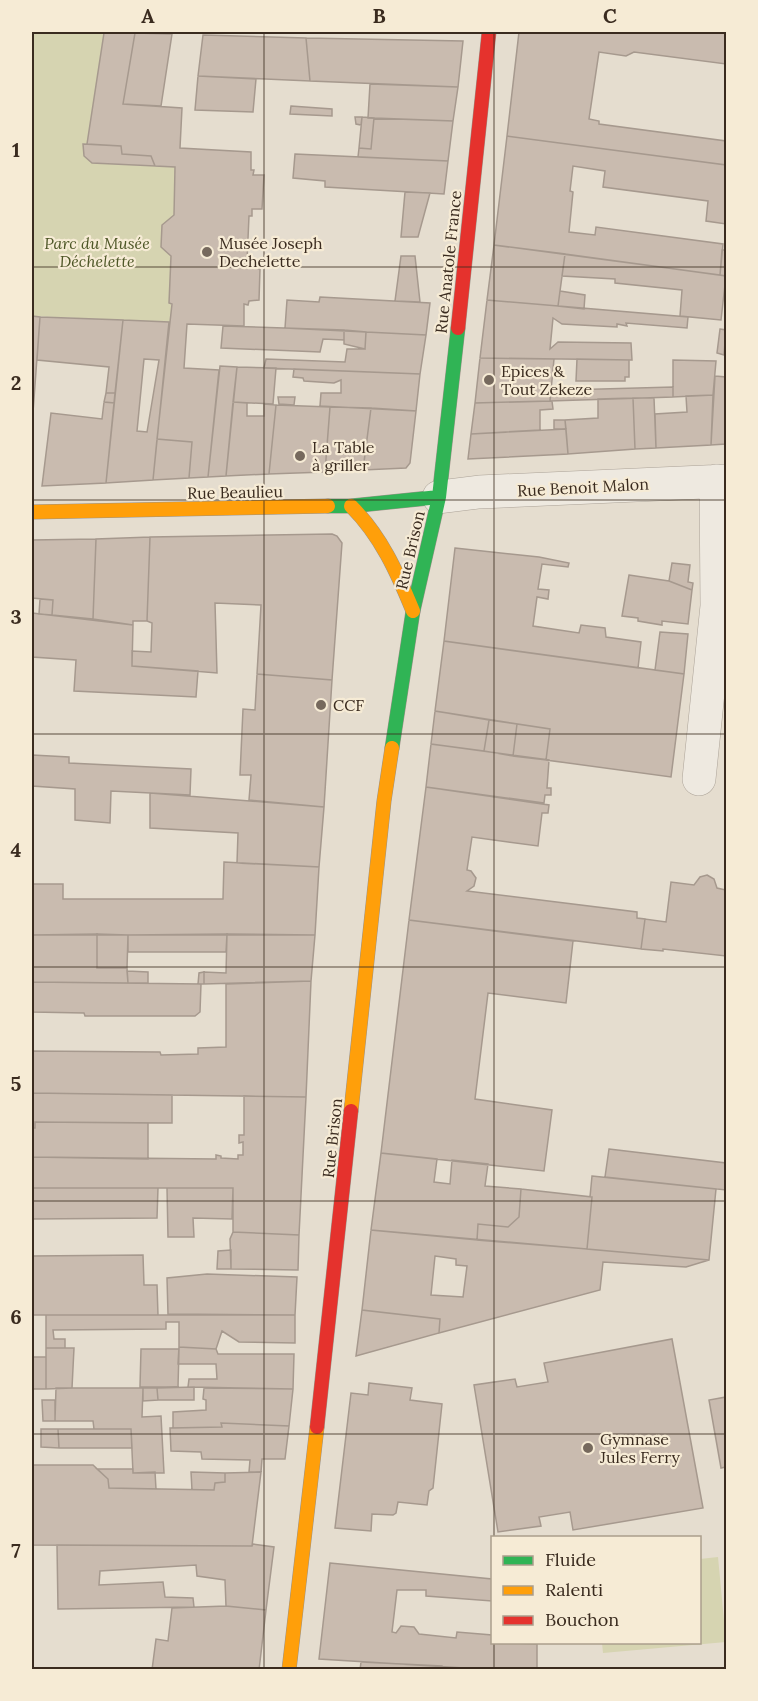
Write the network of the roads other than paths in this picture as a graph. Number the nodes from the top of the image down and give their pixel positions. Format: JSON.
{"nodes":[{"id":1,"x":489,"y":32,"type":"edge"},
{"id":2,"x":721,"y":481,"type":"edge"},
{"id":3,"x":440,"y":497,"type":"junction"},
{"id":4,"x":351,"y":506,"type":"junction"},
{"id":5,"x":32,"y":512,"type":"edge"},
{"id":6,"x":413,"y":611,"type":"junction"},
{"id":7,"x":699,"y":779,"type":"dead end"},
{"id":8,"x":289,"y":1670,"type":"edge"}],
"edges":[{"from":1,"to":3,"type":"street","name":"Rue Anatole France"},
{"from":2,"to":3,"type":"street","name":"Rue Benoit Malon"},
{"from":2,"to":7,"type":"street"},
{"from":3,"to":4,"type":"street","name":"Rue Beaulieu"},
{"from":3,"to":6,"type":"street","name":"Rue Brison"},
{"from":4,"to":5,"type":"street","name":"Rue Beaulieu"},
{"from":4,"to":6,"type":"street","name":"Rue Brison"},
{"from":6,"to":8,"type":"street","name":"Rue Brison"}]}
